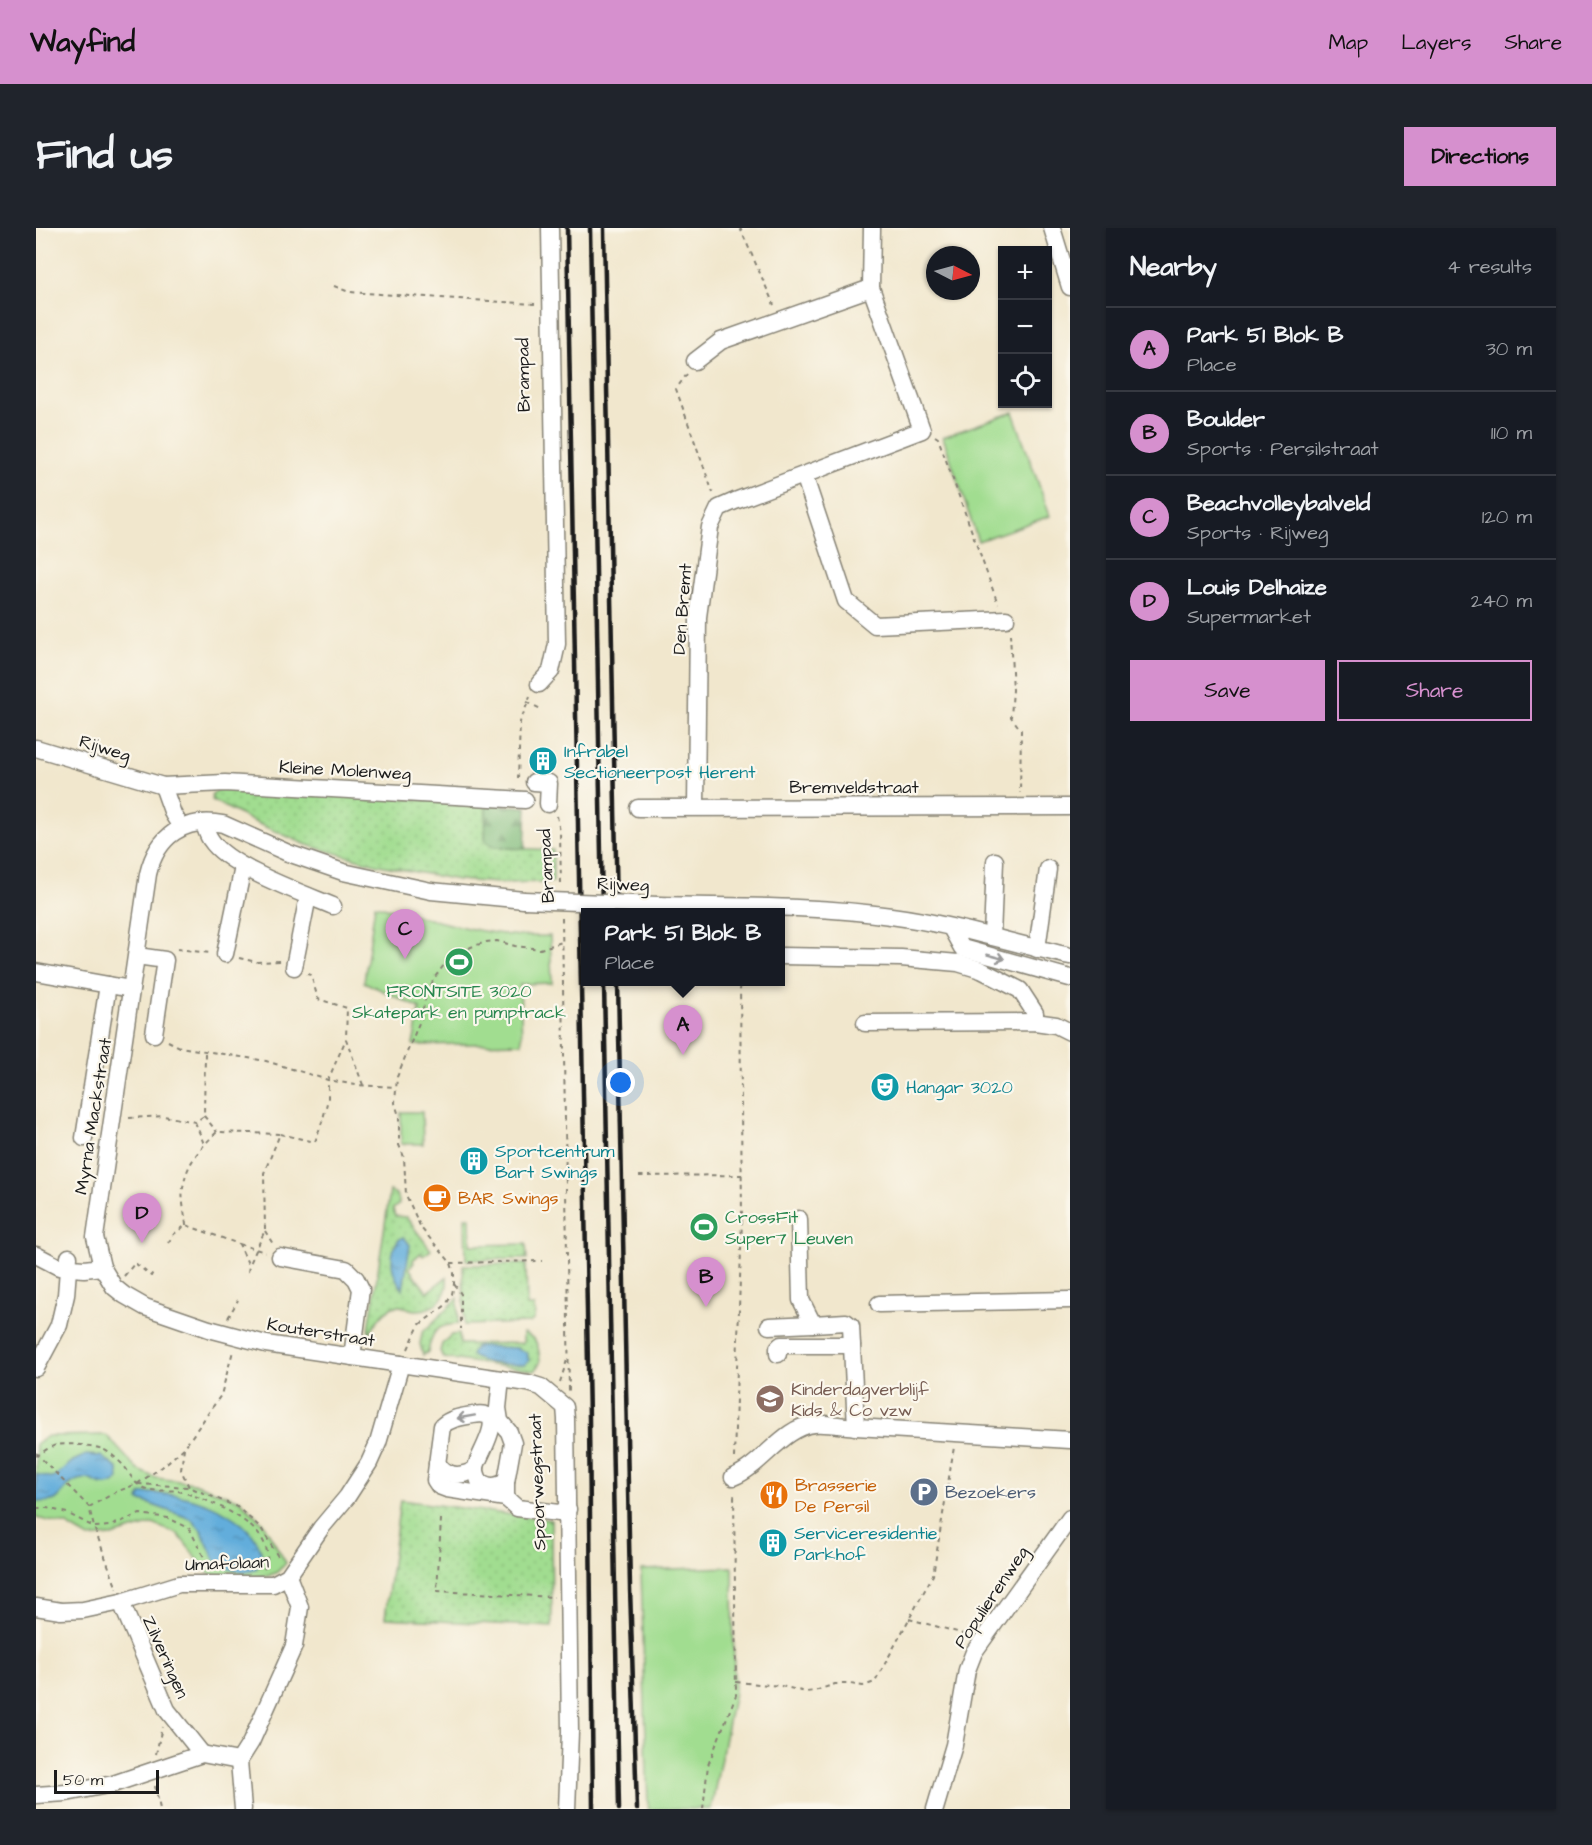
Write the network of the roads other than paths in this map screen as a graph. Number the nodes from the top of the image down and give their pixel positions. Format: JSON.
{"nodes":[{"id":1,"x":550,"y":228,"type":"edge"},
{"id":2,"x":873,"y":228,"type":"edge"},
{"id":3,"x":1052,"y":228,"type":"edge"},
{"id":4,"x":1070,"y":286,"type":"edge"},
{"id":5,"x":871,"y":288,"type":"junction"},
{"id":6,"x":695,"y":361,"type":"road end"},
{"id":7,"x":804,"y":475,"type":"junction"},
{"id":8,"x":1006,"y":620,"type":"dead end"},
{"id":9,"x":539,"y":684,"type":"road end"},
{"id":10,"x":36,"y":748,"type":"edge"},
{"id":11,"x":534,"y":782,"type":"dead end"},
{"id":12,"x":163,"y":786,"type":"junction"},
{"id":13,"x":525,"y":800,"type":"road end"},
{"id":14,"x":548,"y":804,"type":"road end"},
{"id":15,"x":696,"y":807,"type":"junction"},
{"id":16,"x":1070,"y":807,"type":"edge"},
{"id":17,"x":638,"y":808,"type":"dead end"},
{"id":18,"x":203,"y":823,"type":"junction"},
{"id":19,"x":181,"y":827,"type":"junction"},
{"id":20,"x":995,"y":861,"type":"dead end"},
{"id":21,"x":243,"y":867,"type":"junction"},
{"id":22,"x":1048,"y":869,"type":"dead end"},
{"id":23,"x":308,"y":896,"type":"junction"},
{"id":24,"x":333,"y":906,"type":"dead end"},
{"id":25,"x":762,"y":908,"type":"edge"},
{"id":26,"x":785,"y":909,"type":"edge"},
{"id":27,"x":951,"y":928,"type":"junction"},
{"id":28,"x":992,"y":937,"type":"junction"},
{"id":29,"x":1037,"y":949,"type":"junction"},
{"id":30,"x":225,"y":954,"type":"road end"},
{"id":31,"x":137,"y":956,"type":"junction"},
{"id":32,"x":785,"y":956,"type":"edge"},
{"id":33,"x":1070,"y":956,"type":"edge"},
{"id":34,"x":294,"y":967,"type":"road end"},
{"id":35,"x":36,"y":972,"type":"edge"},
{"id":36,"x":1070,"y":978,"type":"edge"},
{"id":37,"x":108,"y":985,"type":"junction"},
{"id":38,"x":131,"y":993,"type":"junction"},
{"id":39,"x":159,"y":1002,"type":"junction"},
{"id":40,"x":1035,"y":1022,"type":"junction"},
{"id":41,"x":865,"y":1023,"type":"dead end"},
{"id":42,"x":1070,"y":1032,"type":"edge"},
{"id":43,"x":154,"y":1034,"type":"road end"},
{"id":44,"x":84,"y":1138,"type":"dead end"},
{"id":45,"x":799,"y":1219,"type":"dead end"},
{"id":46,"x":97,"y":1250,"type":"junction"},
{"id":47,"x":280,"y":1257,"type":"road end"},
{"id":48,"x":69,"y":1262,"type":"junction"},
{"id":49,"x":102,"y":1267,"type":"junction"},
{"id":50,"x":1070,"y":1300,"type":"edge"},
{"id":51,"x":879,"y":1304,"type":"dead end"},
{"id":52,"x":813,"y":1324,"type":"junction"},
{"id":53,"x":769,"y":1326,"type":"dead end"},
{"id":54,"x":852,"y":1345,"type":"junction"},
{"id":55,"x":778,"y":1354,"type":"dead end"},
{"id":56,"x":352,"y":1357,"type":"junction"},
{"id":57,"x":400,"y":1364,"type":"junction"},
{"id":58,"x":36,"y":1368,"type":"edge"},
{"id":59,"x":501,"y":1379,"type":"junction"},
{"id":60,"x":556,"y":1388,"type":"joint"},
{"id":61,"x":856,"y":1427,"type":"junction"},
{"id":62,"x":1070,"y":1440,"type":"edge"},
{"id":63,"x":437,"y":1463,"type":"junction"},
{"id":64,"x":476,"y":1468,"type":"junction"},
{"id":65,"x":733,"y":1477,"type":"road end"},
{"id":66,"x":506,"y":1490,"type":"junction"},
{"id":67,"x":563,"y":1511,"type":"junction"},
{"id":68,"x":1070,"y":1518,"type":"edge"},
{"id":69,"x":288,"y":1576,"type":"junction"},
{"id":70,"x":121,"y":1602,"type":"junction"},
{"id":71,"x":36,"y":1607,"type":"edge"},
{"id":72,"x":202,"y":1754,"type":"junction"},
{"id":73,"x":239,"y":1761,"type":"junction"},
{"id":74,"x":36,"y":1795,"type":"edge"},
{"id":75,"x":243,"y":1809,"type":"edge"},
{"id":76,"x":558,"y":1809,"type":"edge"},
{"id":77,"x":567,"y":1809,"type":"edge"},
{"id":78,"x":935,"y":1809,"type":"edge"}],
"edges":[{"from":1,"to":9,"type":"street"},
{"from":2,"to":5,"type":"street"},
{"from":3,"to":4,"type":"street"},
{"from":5,"to":6,"type":"street"},
{"from":5,"to":7,"type":"street"},
{"from":7,"to":8,"type":"street"},
{"from":7,"to":15,"type":"street","name":"Den Bremt"},
{"from":10,"to":12,"type":"street","name":"Rijweg"},
{"from":11,"to":14,"type":"street"},
{"from":12,"to":13,"type":"street","name":"Kleine Molenweg"},
{"from":12,"to":19,"type":"street"},
{"from":15,"to":16,"type":"street","name":"Bremveldstraat"},
{"from":15,"to":17,"type":"street","name":"Bremveldstraat"},
{"from":18,"to":19,"type":"street","name":"Rijweg"},
{"from":18,"to":21,"type":"street"},
{"from":18,"to":25,"type":"street","name":"Rijweg","bridge":true},
{"from":19,"to":31,"type":"street","name":"Myrna Mackstraat"},
{"from":20,"to":28,"type":"street"},
{"from":21,"to":23,"type":"street"},
{"from":21,"to":30,"type":"street"},
{"from":22,"to":29,"type":"street"},
{"from":23,"to":24,"type":"street"},
{"from":23,"to":34,"type":"street"},
{"from":26,"to":27,"type":"street","name":"Rijweg","bridge":true},
{"from":27,"to":28,"type":"street","name":"Rijweg"},
{"from":27,"to":36,"type":"street","one_way":true},
{"from":28,"to":29,"type":"street","name":"Rijweg"},
{"from":29,"to":33,"type":"street","name":"Rijweg"},
{"from":31,"to":38,"type":"street","name":"Myrna Mackstraat"},
{"from":31,"to":39,"type":"street"},
{"from":32,"to":40,"type":"street"},
{"from":35,"to":37,"type":"street"},
{"from":37,"to":38,"type":"street"},
{"from":37,"to":44,"type":"street"},
{"from":38,"to":39,"type":"street"},
{"from":38,"to":46,"type":"street","name":"Myrna Mackstraat"},
{"from":39,"to":43,"type":"street"},
{"from":40,"to":41,"type":"street"},
{"from":40,"to":42,"type":"street"},
{"from":45,"to":52,"type":"street"},
{"from":46,"to":48,"type":"street"},
{"from":46,"to":49,"type":"street","name":"Kouterstraat"},
{"from":47,"to":56,"type":"street"},
{"from":48,"to":49,"type":"street"},
{"from":48,"to":58,"type":"street"},
{"from":49,"to":56,"type":"street","name":"Kouterstraat"},
{"from":50,"to":51,"type":"street"},
{"from":52,"to":53,"type":"street"},
{"from":52,"to":54,"type":"street"},
{"from":54,"to":55,"type":"street"},
{"from":54,"to":61,"type":"street"},
{"from":56,"to":57,"type":"street","name":"Kouterstraat"},
{"from":57,"to":59,"type":"street","name":"Kouterstraat"},
{"from":57,"to":69,"type":"street","name":"Umafolaan"},
{"from":59,"to":60,"type":"street","name":"Kouterstraat"},
{"from":59,"to":66,"type":"street"},
{"from":60,"to":67,"type":"street","name":"Spoorwegstraat"},
{"from":61,"to":62,"type":"street"},
{"from":61,"to":65,"type":"street"},
{"from":63,"to":64,"type":"street"},
{"from":64,"to":63,"type":"street","one_way":true},
{"from":63,"to":66,"type":"street"},
{"from":64,"to":66,"type":"street"},
{"from":66,"to":67,"type":"street"},
{"from":67,"to":76,"type":"street","name":"Spoorwegstraat"},
{"from":67,"to":77,"type":"street","name":"Spoorwegstraat"},
{"from":68,"to":78,"type":"street","name":"Populierenweg"},
{"from":69,"to":70,"type":"street","name":"Umafolaan"},
{"from":69,"to":73,"type":"street"},
{"from":70,"to":71,"type":"street","name":"Umafolaan"},
{"from":70,"to":72,"type":"street","name":"Zilveringen"},
{"from":72,"to":73,"type":"street"},
{"from":72,"to":74,"type":"street"},
{"from":73,"to":75,"type":"street"}]}
